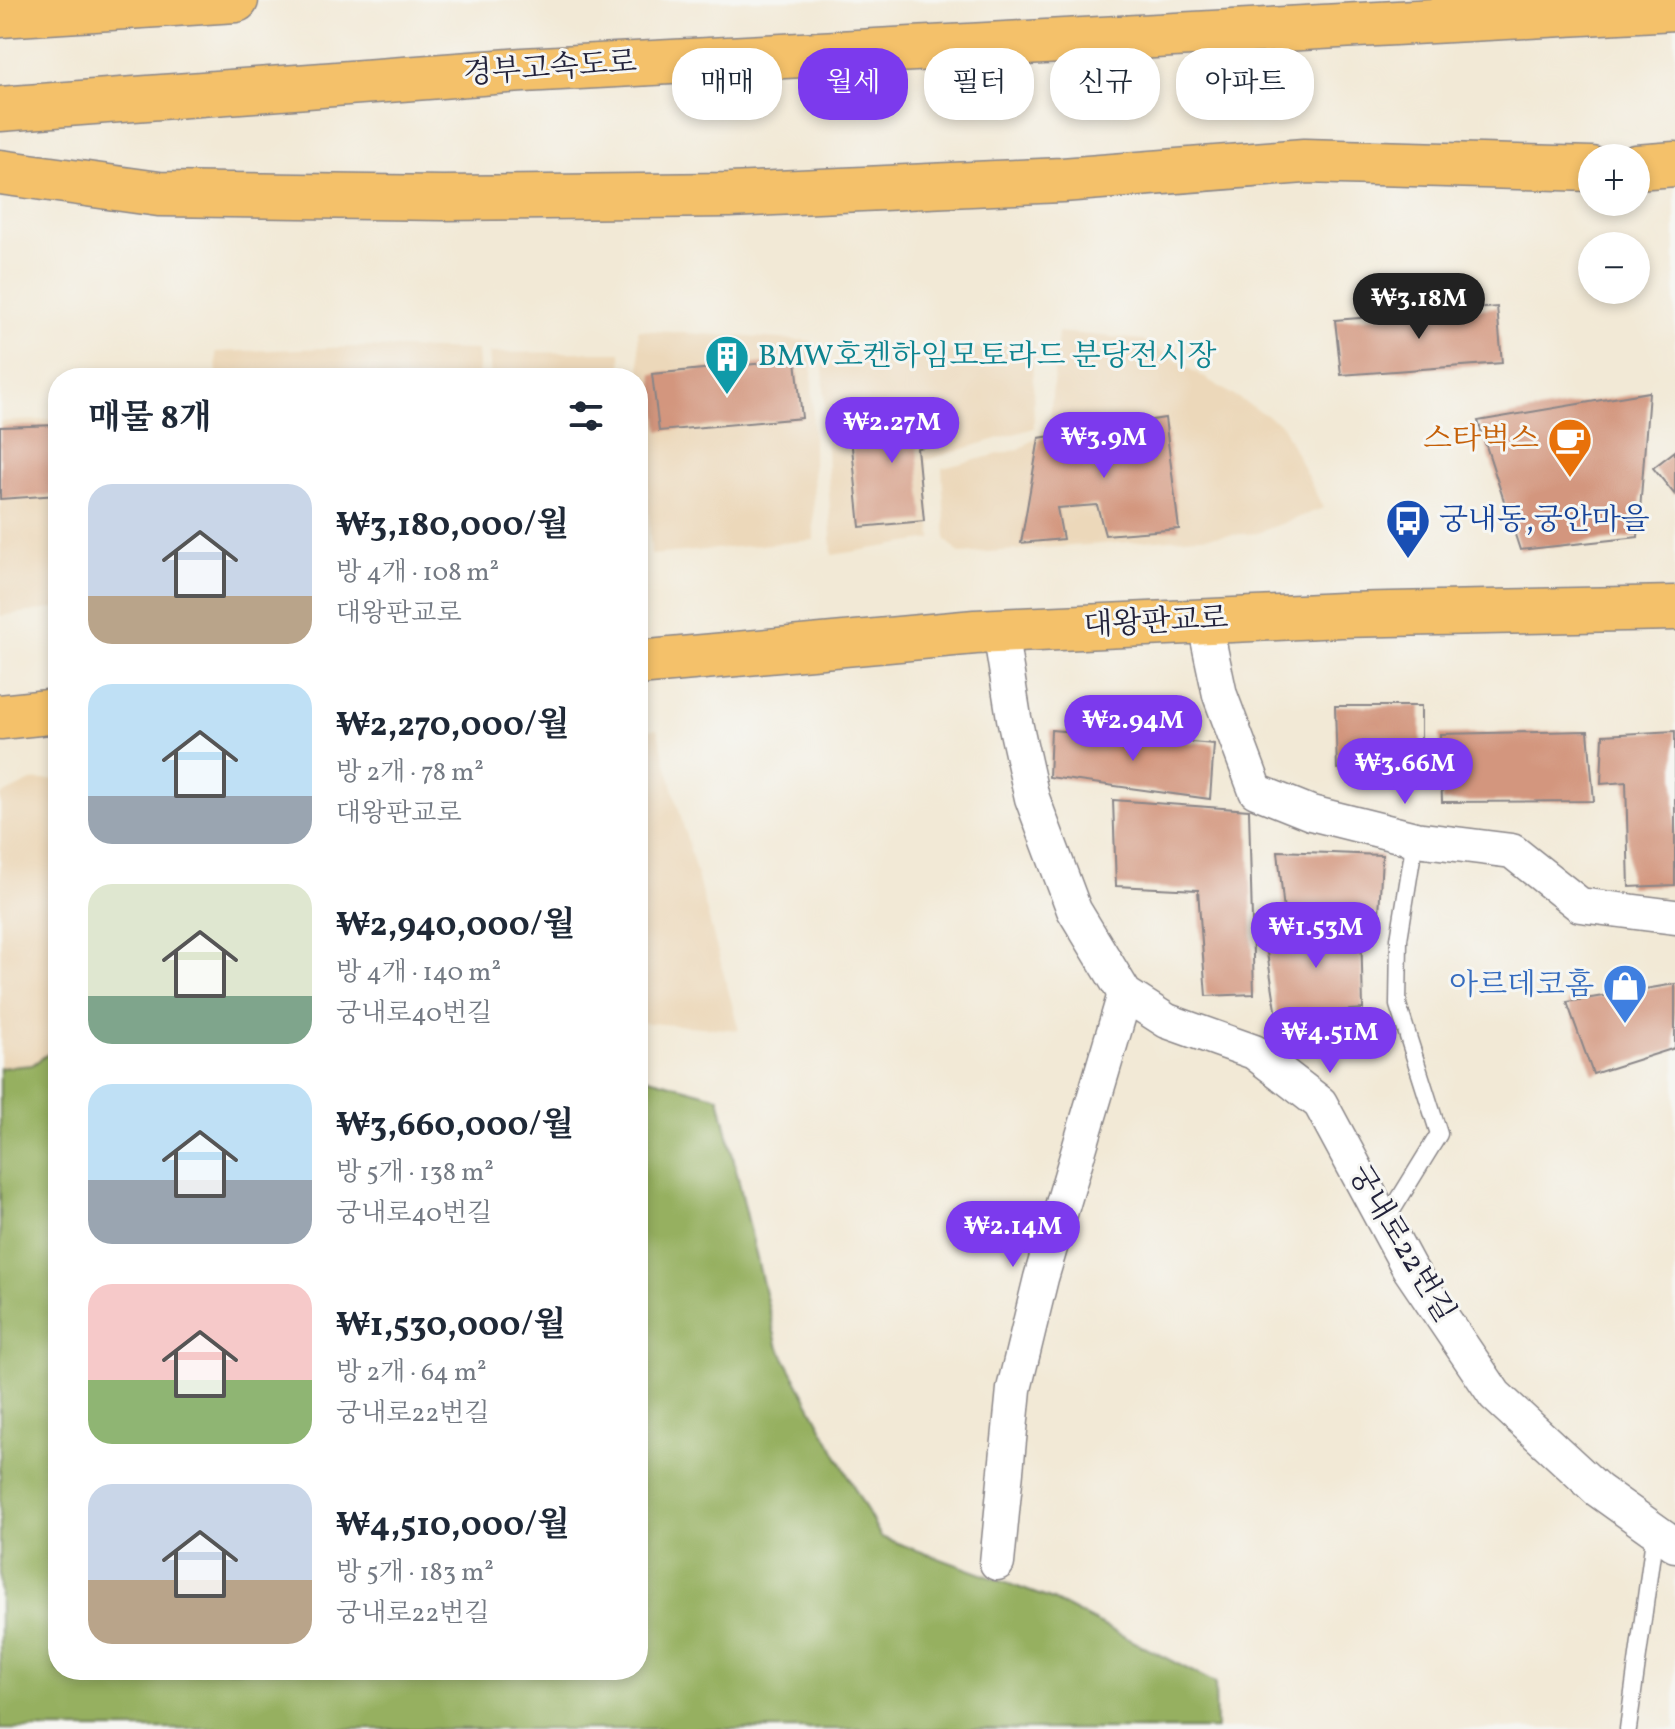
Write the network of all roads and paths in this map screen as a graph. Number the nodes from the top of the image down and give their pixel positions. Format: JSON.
{"nodes":[{"id":1,"x":236,"y":0,"type":"edge"},
{"id":2,"x":1675,"y":8,"type":"edge"},
{"id":3,"x":0,"y":15,"type":"edge"},
{"id":4,"x":0,"y":109,"type":"edge"},
{"id":5,"x":1675,"y":164,"type":"edge"},
{"id":6,"x":1650,"y":166,"type":"edge"},
{"id":7,"x":1578,"y":169,"type":"edge"},
{"id":8,"x":0,"y":172,"type":"edge"},
{"id":9,"x":1675,"y":608,"type":"edge"},
{"id":10,"x":1204,"y":620,"type":"junction"},
{"id":11,"x":1000,"y":631,"type":"junction"},
{"id":12,"x":648,"y":662,"type":"edge"},
{"id":13,"x":48,"y":712,"type":"edge"},
{"id":14,"x":0,"y":717,"type":"edge"},
{"id":15,"x":1415,"y":839,"type":"junction"},
{"id":16,"x":1675,"y":917,"type":"edge"},
{"id":17,"x":1125,"y":994,"type":"junction"},
{"id":18,"x":1385,"y":1223,"type":"junction"},
{"id":19,"x":1665,"y":1538,"type":"edge"},
{"id":20,"x":997,"y":1563,"type":"dead end"},
{"id":21,"x":1628,"y":1729,"type":"edge"}],
"edges":[{"from":1,"to":3,"type":"main road"},
{"from":2,"to":4,"type":"main road","name":"경부고속도로"},
{"from":5,"to":6,"type":"main road"},
{"from":7,"to":8,"type":"main road"},
{"from":9,"to":10,"type":"main road","name":"대왕판교로"},
{"from":10,"to":11,"type":"main road","name":"대왕판교로"},
{"from":10,"to":15,"type":"street"},
{"from":11,"to":12,"type":"main road","name":"대왕판교로"},
{"from":11,"to":17,"type":"street","name":"궁내로22번길"},
{"from":13,"to":14,"type":"main road"},
{"from":15,"to":16,"type":"street"},
{"from":15,"to":18,"type":"lane"},
{"from":17,"to":18,"type":"street","name":"궁내로22번길"},
{"from":17,"to":20,"type":"street"},
{"from":18,"to":19,"type":"street","name":"궁내로22번길"},
{"from":19,"to":21,"type":"lane","name":"궁내로22번길"}]}
